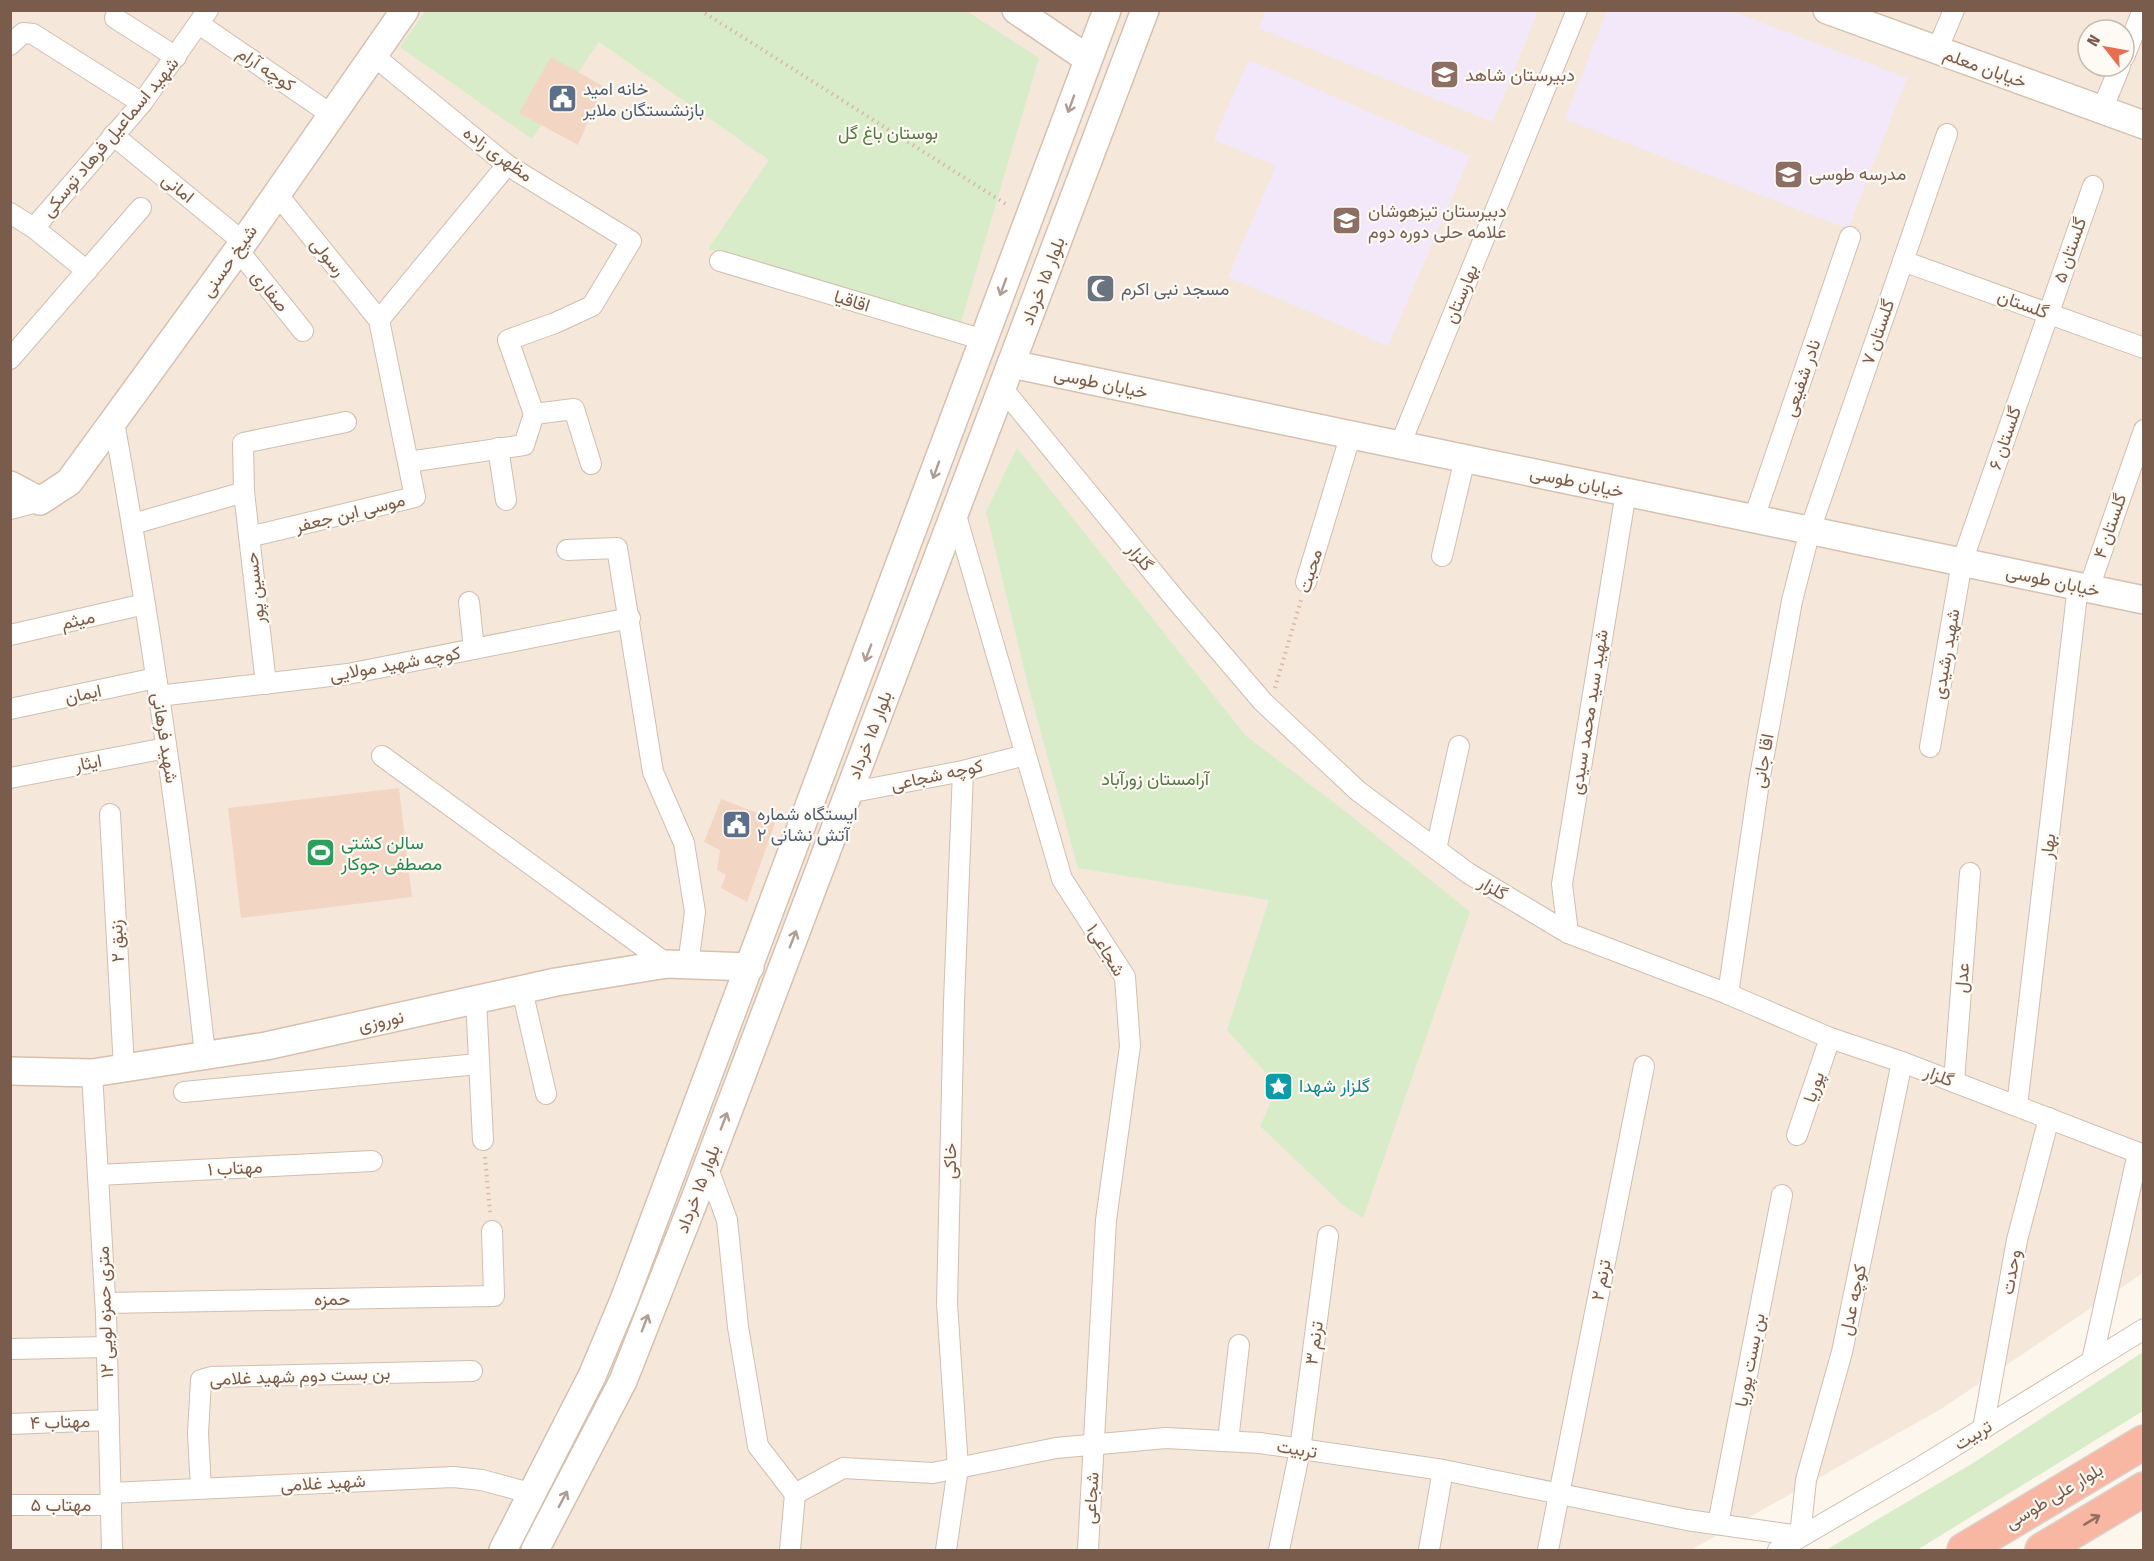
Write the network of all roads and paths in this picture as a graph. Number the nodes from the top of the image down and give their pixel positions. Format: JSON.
{"nodes":[{"id":1,"x":405,"y":10,"type":"edge"},
{"id":2,"x":700,"y":10,"type":"edge"},
{"id":3,"x":1016,"y":10,"type":"edge"},
{"id":4,"x":1107,"y":10,"type":"edge"},
{"id":5,"x":1145,"y":10,"type":"edge"},
{"id":6,"x":1577,"y":10,"type":"edge"},
{"id":7,"x":1827,"y":10,"type":"edge"},
{"id":8,"x":1954,"y":10,"type":"edge"},
{"id":9,"x":2143,"y":10,"type":"edge"},
{"id":10,"x":203,"y":17,"type":"edge"},
{"id":11,"x":115,"y":18,"type":"dead end"},
{"id":12,"x":2136,"y":27,"type":"edge"},
{"id":13,"x":10,"y":45,"type":"edge"},
{"id":14,"x":1937,"y":50,"type":"junction"},
{"id":15,"x":374,"y":56,"type":"junction"},
{"id":16,"x":176,"y":57,"type":"junction"},
{"id":17,"x":1088,"y":58,"type":"junction"},
{"id":18,"x":2115,"y":78,"type":"edge"},
{"id":19,"x":142,"y":103,"type":"junction"},
{"id":20,"x":2102,"y":110,"type":"junction"},
{"id":21,"x":332,"y":115,"type":"junction"},
{"id":22,"x":2144,"y":125,"type":"edge"},
{"id":23,"x":1947,"y":134,"type":"dead end"},
{"id":24,"x":113,"y":135,"type":"junction"},
{"id":25,"x":507,"y":165,"type":"junction"},
{"id":26,"x":2093,"y":186,"type":"dead end"},
{"id":27,"x":277,"y":194,"type":"junction"},
{"id":28,"x":141,"y":208,"type":"dead end"},
{"id":29,"x":10,"y":213,"type":"edge"},
{"id":30,"x":1028,"y":220,"type":"junction"},
{"id":31,"x":34,"y":228,"type":"junction"},
{"id":32,"x":1850,"y":237,"type":"dead end"},
{"id":33,"x":241,"y":246,"type":"junction"},
{"id":34,"x":720,"y":261,"type":"dead end"},
{"id":35,"x":1903,"y":261,"type":"junction"},
{"id":36,"x":87,"y":271,"type":"junction"},
{"id":37,"x":2048,"y":313,"type":"junction"},
{"id":38,"x":378,"y":320,"type":"junction"},
{"id":39,"x":303,"y":331,"type":"dead end"},
{"id":40,"x":984,"y":340,"type":"junction"},
{"id":41,"x":2144,"y":348,"type":"edge"},
{"id":42,"x":10,"y":359,"type":"edge"},
{"id":43,"x":1006,"y":376,"type":"junction"},
{"id":44,"x":534,"y":414,"type":"junction"},
{"id":45,"x":114,"y":422,"type":"junction"},
{"id":46,"x":346,"y":423,"type":"dead end"},
{"id":47,"x":2144,"y":430,"type":"edge"},
{"id":48,"x":1351,"y":435,"type":"junction"},
{"id":49,"x":1400,"y":445,"type":"junction"},
{"id":50,"x":498,"y":448,"type":"junction"},
{"id":51,"x":1465,"y":458,"type":"junction"},
{"id":52,"x":408,"y":462,"type":"junction"},
{"id":53,"x":591,"y":464,"type":"dead end"},
{"id":54,"x":10,"y":485,"type":"edge"},
{"id":55,"x":244,"y":492,"type":"junction"},
{"id":56,"x":1626,"y":492,"type":"junction"},
{"id":57,"x":506,"y":500,"type":"dead end"},
{"id":58,"x":40,"y":501,"type":"junction"},
{"id":59,"x":10,"y":509,"type":"edge"},
{"id":60,"x":955,"y":512,"type":"junction"},
{"id":61,"x":1754,"y":519,"type":"junction"},
{"id":62,"x":133,"y":524,"type":"junction"},
{"id":63,"x":1810,"y":530,"type":"junction"},
{"id":64,"x":249,"y":537,"type":"junction"},
{"id":65,"x":567,"y":550,"type":"dead end"},
{"id":66,"x":1442,"y":556,"type":"dead end"},
{"id":67,"x":1962,"y":562,"type":"junction"},
{"id":68,"x":1306,"y":582,"type":"joint"},
{"id":69,"x":2083,"y":587,"type":"junction"},
{"id":70,"x":2144,"y":600,"type":"edge"},
{"id":71,"x":469,"y":602,"type":"dead end"},
{"id":72,"x":145,"y":604,"type":"junction"},
{"id":73,"x":630,"y":618,"type":"junction"},
{"id":74,"x":10,"y":635,"type":"edge"},
{"id":75,"x":474,"y":649,"type":"junction"},
{"id":76,"x":266,"y":684,"type":"junction"},
{"id":77,"x":157,"y":687,"type":"junction"},
{"id":78,"x":1269,"y":707,"type":"junction"},
{"id":79,"x":10,"y":709,"type":"edge"},
{"id":80,"x":1459,"y":746,"type":"dead end"},
{"id":81,"x":166,"y":747,"type":"junction"},
{"id":82,"x":1930,"y":747,"type":"dead end"},
{"id":83,"x":1025,"y":755,"type":"junction"},
{"id":84,"x":382,"y":756,"type":"dead end"},
{"id":85,"x":963,"y":771,"type":"junction"},
{"id":86,"x":10,"y":778,"type":"edge"},
{"id":87,"x":848,"y":793,"type":"junction"},
{"id":88,"x":110,"y":814,"type":"dead end"},
{"id":89,"x":1436,"y":849,"type":"junction"},
{"id":90,"x":793,"y":851,"type":"junction"},
{"id":91,"x":823,"y":860,"type":"junction"},
{"id":92,"x":1970,"y":873,"type":"dead end"},
{"id":93,"x":1568,"y":933,"type":"junction"},
{"id":94,"x":677,"y":965,"type":"junction"},
{"id":95,"x":750,"y":967,"type":"junction"},
{"id":96,"x":522,"y":990,"type":"junction"},
{"id":97,"x":1728,"y":994,"type":"junction"},
{"id":98,"x":476,"y":1000,"type":"junction"},
{"id":99,"x":1830,"y":1038,"type":"junction"},
{"id":100,"x":205,"y":1055,"type":"junction"},
{"id":101,"x":1902,"y":1062,"type":"junction"},
{"id":102,"x":478,"y":1064,"type":"junction"},
{"id":103,"x":1644,"y":1066,"type":"dead end"},
{"id":104,"x":124,"y":1068,"type":"junction"},
{"id":105,"x":10,"y":1071,"type":"edge"},
{"id":106,"x":92,"y":1073,"type":"junction"},
{"id":107,"x":1954,"y":1082,"type":"junction"},
{"id":108,"x":184,"y":1092,"type":"dead end"},
{"id":109,"x":546,"y":1094,"type":"dead end"},
{"id":110,"x":2017,"y":1106,"type":"junction"},
{"id":111,"x":2049,"y":1118,"type":"junction"},
{"id":112,"x":1797,"y":1135,"type":"dead end"},
{"id":113,"x":483,"y":1140,"type":"joint"},
{"id":114,"x":2141,"y":1154,"type":"edge"},
{"id":115,"x":372,"y":1161,"type":"dead end"},
{"id":116,"x":707,"y":1166,"type":"junction"},
{"id":117,"x":98,"y":1175,"type":"junction"},
{"id":118,"x":1782,"y":1196,"type":"dead end"},
{"id":119,"x":492,"y":1231,"type":"joint"},
{"id":120,"x":1328,"y":1236,"type":"dead end"},
{"id":121,"x":106,"y":1303,"type":"junction"},
{"id":122,"x":2144,"y":1329,"type":"edge"},
{"id":123,"x":1239,"y":1345,"type":"dead end"},
{"id":124,"x":107,"y":1347,"type":"junction"},
{"id":125,"x":10,"y":1349,"type":"edge"},
{"id":126,"x":2092,"y":1361,"type":"junction"},
{"id":127,"x":472,"y":1371,"type":"dead end"},
{"id":128,"x":109,"y":1420,"type":"junction"},
{"id":129,"x":10,"y":1424,"type":"edge"},
{"id":130,"x":1983,"y":1429,"type":"junction"},
{"id":131,"x":1228,"y":1442,"type":"junction"},
{"id":132,"x":2144,"y":1442,"type":"edge"},
{"id":133,"x":1095,"y":1445,"type":"junction"},
{"id":134,"x":1300,"y":1450,"type":"junction"},
{"id":135,"x":958,"y":1468,"type":"junction"},
{"id":136,"x":1443,"y":1470,"type":"junction"},
{"id":137,"x":201,"y":1488,"type":"junction"},
{"id":138,"x":2144,"y":1489,"type":"edge"},
{"id":139,"x":1558,"y":1493,"type":"junction"},
{"id":140,"x":532,"y":1494,"type":"junction"},
{"id":141,"x":795,"y":1494,"type":"junction"},
{"id":142,"x":111,"y":1499,"type":"junction"},
{"id":143,"x":10,"y":1505,"type":"edge"},
{"id":144,"x":1718,"y":1524,"type":"junction"},
{"id":145,"x":1800,"y":1536,"type":"junction"},
{"id":146,"x":112,"y":1551,"type":"edge"},
{"id":147,"x":503,"y":1551,"type":"edge"},
{"id":148,"x":535,"y":1551,"type":"edge"},
{"id":149,"x":790,"y":1551,"type":"edge"},
{"id":150,"x":946,"y":1551,"type":"edge"},
{"id":151,"x":1088,"y":1551,"type":"edge"},
{"id":152,"x":1279,"y":1551,"type":"edge"},
{"id":153,"x":1429,"y":1551,"type":"edge"},
{"id":154,"x":1548,"y":1551,"type":"edge"},
{"id":155,"x":1778,"y":1551,"type":"edge"},
{"id":156,"x":1964,"y":1551,"type":"edge"},
{"id":157,"x":2042,"y":1551,"type":"edge"}],
"edges":[{"from":1,"to":15,"type":"main road","name":"شیخ حسنی"},
{"from":2,"to":30,"type":"path"},
{"from":3,"to":17,"type":"main road"},
{"from":4,"to":17,"type":"main road","name":"بلوار ۱۵ خرداد"},
{"from":5,"to":43,"type":"main road","name":"بلوار ۱۵ خرداد"},
{"from":6,"to":49,"type":"street","name":"بهارستان"},
{"from":7,"to":14,"type":"main road","name":"خیابان معلم"},
{"from":8,"to":14,"type":"street"},
{"from":9,"to":12,"type":"street"},
{"from":10,"to":16,"type":"street","name":"شهید اسماعیل فرهاد توسکی"},
{"from":10,"to":21,"type":"street","name":"کوچه آرام"},
{"from":11,"to":16,"type":"street"},
{"from":13,"to":19,"type":"street"},
{"from":14,"to":20,"type":"main road","name":"خیابان معلم"},
{"from":15,"to":21,"type":"main road","name":"شیخ حسنی"},
{"from":15,"to":25,"type":"street","name":"مظهری زاده"},
{"from":16,"to":19,"type":"street","name":"شهید اسماعیل فرهاد توسکی"},
{"from":17,"to":30,"type":"main road","name":"بلوار ۱۵ خرداد","one_way":true},
{"from":18,"to":20,"type":"street"},
{"from":19,"to":24,"type":"street","name":"شهید اسماعیل فرهاد توسکی"},
{"from":20,"to":22,"type":"main road","name":"خیابان معلم"},
{"from":21,"to":27,"type":"main road","name":"شیخ حسنی"},
{"from":23,"to":35,"type":"street","name":"گلستان ۷"},
{"from":24,"to":31,"type":"street","name":"شهید اسماعیل فرهاد توسکی"},
{"from":24,"to":33,"type":"street","name":"امانی"},
{"from":25,"to":38,"type":"street"},
{"from":25,"to":44,"type":"street","name":"مظهری زاده"},
{"from":26,"to":37,"type":"street","name":"گلستان ۵"},
{"from":27,"to":33,"type":"main road","name":"شیخ حسنی"},
{"from":27,"to":38,"type":"street","name":"رسولی"},
{"from":28,"to":36,"type":"street"},
{"from":29,"to":31,"type":"street"},
{"from":30,"to":40,"type":"main road","name":"بلوار ۱۵ خرداد","one_way":true},
{"from":31,"to":36,"type":"street","name":"شهید اسماعیل فرهاد توسکی"},
{"from":32,"to":61,"type":"street","name":"نادر شفیعی"},
{"from":33,"to":39,"type":"street","name":"صفاری"},
{"from":33,"to":45,"type":"main road","name":"شیخ حسنی"},
{"from":34,"to":40,"type":"street","name":"اقاقیا"},
{"from":35,"to":37,"type":"street","name":"گلستان"},
{"from":35,"to":63,"type":"street","name":"گلستان ۷"},
{"from":36,"to":42,"type":"street"},
{"from":37,"to":41,"type":"street","name":"گلستان"},
{"from":37,"to":67,"type":"street","name":"گلستان ۶"},
{"from":38,"to":52,"type":"street","name":"موسی ابن جعفر"},
{"from":40,"to":90,"type":"main road","name":"بلوار ۱۵ خرداد","one_way":true},
{"from":43,"to":48,"type":"main road","name":"خیابان طوسی"},
{"from":43,"to":60,"type":"main road","name":"بلوار ۱۵ خرداد"},
{"from":43,"to":78,"type":"street","name":"گلزار"},
{"from":44,"to":50,"type":"street"},
{"from":44,"to":53,"type":"street"},
{"from":45,"to":58,"type":"main road","name":"شیخ حسنی"},
{"from":45,"to":62,"type":"street","name":"شهید فرهانی"},
{"from":46,"to":55,"type":"street","name":"حسین پور"},
{"from":47,"to":69,"type":"street","name":"گلستان ۴"},
{"from":48,"to":49,"type":"main road","name":"خیابان طوسی"},
{"from":48,"to":68,"type":"street","name":"محبت"},
{"from":49,"to":51,"type":"main road","name":"خیابان طوسی"},
{"from":50,"to":52,"type":"street"},
{"from":50,"to":57,"type":"street"},
{"from":51,"to":56,"type":"main road","name":"خیابان طوسی"},
{"from":51,"to":66,"type":"street"},
{"from":52,"to":64,"type":"street","name":"موسی ابن جعفر"},
{"from":54,"to":58,"type":"main road"},
{"from":55,"to":62,"type":"street"},
{"from":55,"to":64,"type":"street","name":"حسین پور"},
{"from":56,"to":61,"type":"main road","name":"خیابان طوسی"},
{"from":56,"to":93,"type":"street","name":"شهید سید محمد سیدی"},
{"from":58,"to":59,"type":"street"},
{"from":60,"to":83,"type":"street","name":"شجاعی۱"},
{"from":60,"to":87,"type":"main road","name":"بلوار ۱۵ خرداد"},
{"from":61,"to":63,"type":"main road","name":"خیابان طوسی"},
{"from":62,"to":72,"type":"street","name":"شهید فرهانی"},
{"from":63,"to":67,"type":"main road","name":"خیابان طوسی"},
{"from":63,"to":97,"type":"street","name":"اقا جانی"},
{"from":64,"to":76,"type":"street","name":"حسین پور"},
{"from":65,"to":73,"type":"street"},
{"from":67,"to":69,"type":"main road","name":"خیابان طوسی"},
{"from":67,"to":82,"type":"street","name":"شهید رشیدی"},
{"from":68,"to":78,"type":"path","name":"محبت"},
{"from":69,"to":70,"type":"main road","name":"خیابان طوسی"},
{"from":69,"to":110,"type":"street","name":"بهار"},
{"from":71,"to":75,"type":"street"},
{"from":72,"to":74,"type":"street","name":"میثم"},
{"from":72,"to":77,"type":"street","name":"شهید فرهانی"},
{"from":73,"to":75,"type":"street","name":"کوچه شهید مولایی"},
{"from":73,"to":94,"type":"street"},
{"from":75,"to":76,"type":"street","name":"کوچه شهید مولایی"},
{"from":76,"to":77,"type":"street","name":"کوچه شهید مولایی"},
{"from":77,"to":79,"type":"street","name":"ایمان"},
{"from":77,"to":81,"type":"street","name":"شهید فرهانی"},
{"from":78,"to":89,"type":"street","name":"گلزار"},
{"from":80,"to":89,"type":"street"},
{"from":81,"to":86,"type":"street","name":"ایثار"},
{"from":81,"to":100,"type":"street","name":"شهید فرهانی"},
{"from":83,"to":85,"type":"street","name":"کوچه شجاعی"},
{"from":83,"to":133,"type":"street","name":"شجاعی۱"},
{"from":84,"to":94,"type":"street"},
{"from":85,"to":87,"type":"street","name":"کوچه شجاعی"},
{"from":85,"to":135,"type":"street","name":"خاکی"},
{"from":87,"to":91,"type":"main road","name":"بلوار ۱۵ خرداد"},
{"from":88,"to":104,"type":"street","name":"زنبق ۲"},
{"from":89,"to":93,"type":"street","name":"گلزار"},
{"from":90,"to":91,"type":"main road"},
{"from":90,"to":95,"type":"main road","name":"بلوار ۱۵ خرداد"},
{"from":116,"to":91,"type":"main road","name":"بلوار ۱۵ خرداد","one_way":true},
{"from":92,"to":107,"type":"street","name":"عدل"},
{"from":93,"to":97,"type":"street","name":"گلزار"},
{"from":94,"to":95,"type":"main road","name":"نوروزی"},
{"from":94,"to":96,"type":"main road","name":"نوروزی"},
{"from":95,"to":140,"type":"main road","name":"بلوار ۱۵ خرداد"},
{"from":96,"to":98,"type":"main road","name":"نوروزی"},
{"from":96,"to":109,"type":"street"},
{"from":97,"to":99,"type":"street","name":"گلزار"},
{"from":98,"to":100,"type":"main road","name":"نوروزی"},
{"from":98,"to":102,"type":"street"},
{"from":99,"to":101,"type":"street","name":"گلزار"},
{"from":99,"to":112,"type":"street","name":"پوریا"},
{"from":100,"to":104,"type":"main road","name":"نوروزی"},
{"from":101,"to":107,"type":"street","name":"گلزار"},
{"from":101,"to":145,"type":"street","name":"کوچه عدل"},
{"from":102,"to":108,"type":"street"},
{"from":102,"to":113,"type":"street"},
{"from":103,"to":139,"type":"street","name":"ترنم ۲"},
{"from":104,"to":106,"type":"main road","name":"نوروزی"},
{"from":105,"to":106,"type":"main road","name":"نوروزی"},
{"from":106,"to":117,"type":"street","name":"۱۲ متری حمزه لویی"},
{"from":107,"to":110,"type":"street","name":"گلزار"},
{"from":110,"to":111,"type":"street","name":"گلزار"},
{"from":111,"to":114,"type":"street","name":"گلزار"},
{"from":111,"to":130,"type":"street","name":"وحدت"},
{"from":113,"to":119,"type":"path"},
{"from":114,"to":126,"type":"street"},
{"from":115,"to":117,"type":"street","name":"مهتاب ۱"},
{"from":116,"to":141,"type":"street"},
{"from":148,"to":116,"type":"main road","name":"بلوار ۱۵ خرداد","one_way":true},
{"from":117,"to":121,"type":"street","name":"۱۲ متری حمزه لویی"},
{"from":118,"to":144,"type":"street","name":"بن بست پوریا"},
{"from":119,"to":121,"type":"street","name":"حمزه"},
{"from":120,"to":134,"type":"street","name":"ترنم ۳"},
{"from":121,"to":124,"type":"street","name":"۱۲ متری حمزه لویی"},
{"from":122,"to":126,"type":"street","name":"تربیت"},
{"from":123,"to":131,"type":"street"},
{"from":124,"to":125,"type":"street"},
{"from":124,"to":128,"type":"street","name":"۱۲ متری حمزه لویی"},
{"from":126,"to":130,"type":"street","name":"تربیت"},
{"from":127,"to":137,"type":"street","name":"بن بست دوم شهید غلامی"},
{"from":128,"to":129,"type":"street","name":"مهتاب ۴"},
{"from":128,"to":142,"type":"street","name":"۱۲ متری حمزه لویی"},
{"from":130,"to":145,"type":"street","name":"تربیت"},
{"from":131,"to":133,"type":"street","name":"تربیت"},
{"from":131,"to":134,"type":"street","name":"تربیت"},
{"from":132,"to":156,"type":"highway","name":"بلوار علی طوسی"},
{"from":133,"to":135,"type":"street","name":"تربیت"},
{"from":133,"to":151,"type":"street","name":"شجاعی"},
{"from":134,"to":136,"type":"street","name":"تربیت"},
{"from":134,"to":152,"type":"street","name":"ترنم ۳"},
{"from":135,"to":141,"type":"street","name":"تربیت"},
{"from":135,"to":150,"type":"street","name":"خاکی"},
{"from":136,"to":139,"type":"street","name":"تربیت"},
{"from":136,"to":153,"type":"street"},
{"from":137,"to":140,"type":"street","name":"شهید غلامی"},
{"from":137,"to":142,"type":"street","name":"شهید غلامی"},
{"from":157,"to":138,"type":"highway","one_way":true},
{"from":139,"to":144,"type":"street","name":"تربیت"},
{"from":139,"to":154,"type":"street","name":"ترنم ۲"},
{"from":140,"to":147,"type":"main road","name":"بلوار ۱۵ خرداد"},
{"from":141,"to":149,"type":"street"},
{"from":142,"to":143,"type":"street","name":"مهتاب ۵"},
{"from":142,"to":146,"type":"street","name":"۱۲ متری حمزه لویی"},
{"from":144,"to":145,"type":"street","name":"تربیت"},
{"from":145,"to":155,"type":"street","name":"تربیت"}]}
